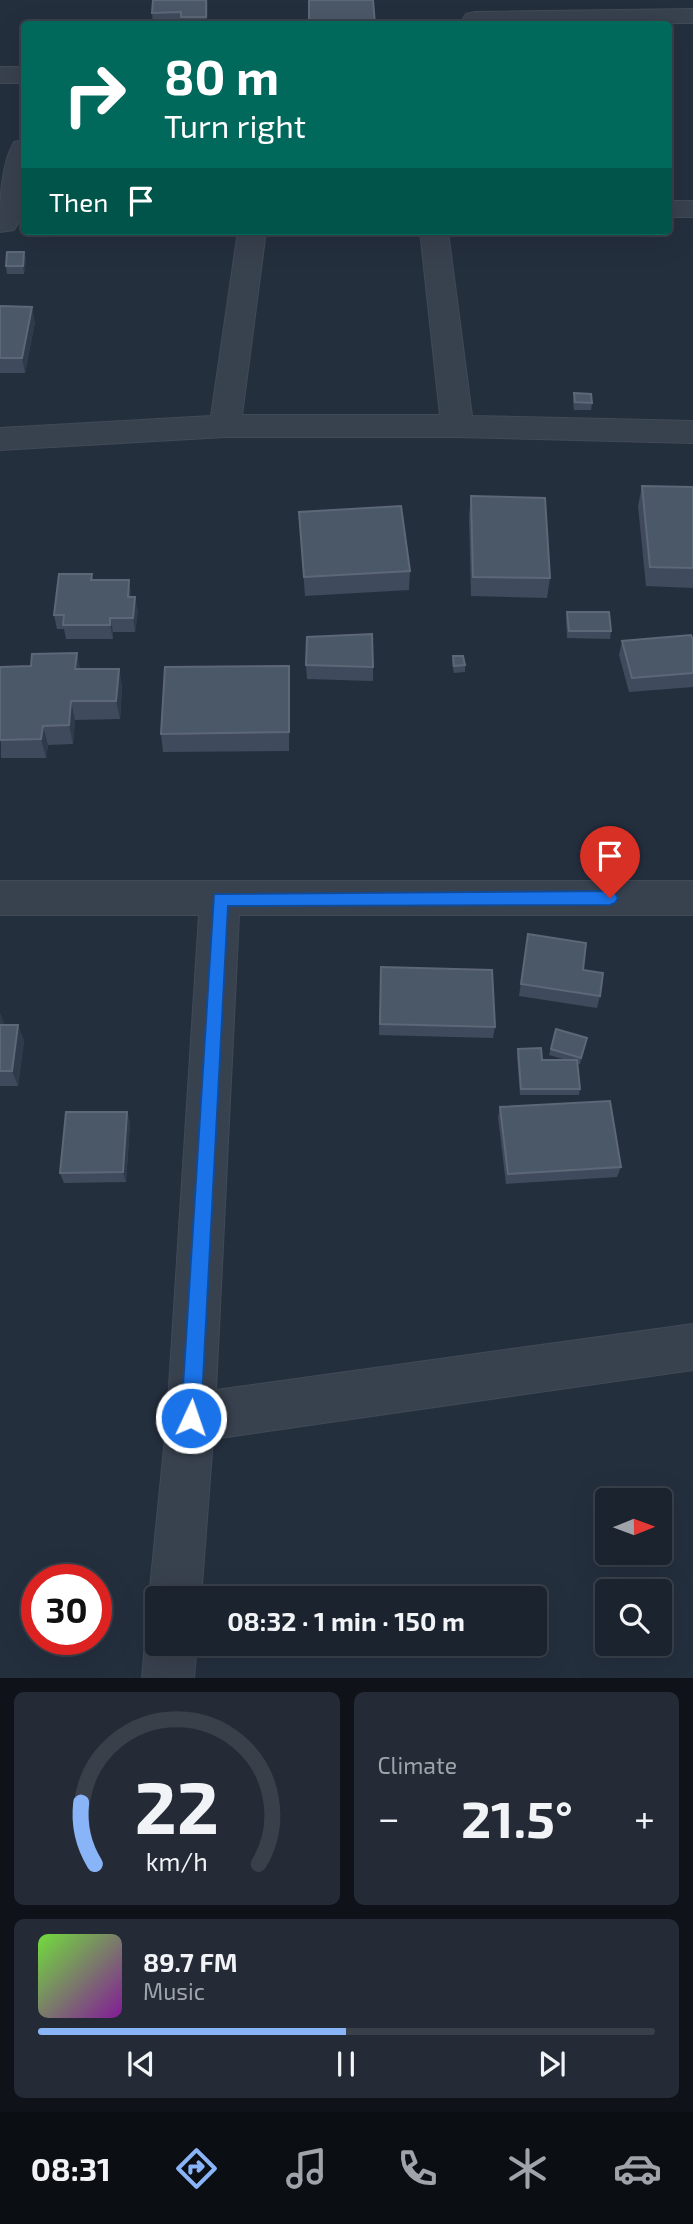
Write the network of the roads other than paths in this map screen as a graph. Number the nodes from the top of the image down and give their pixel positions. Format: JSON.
{"nodes":[{"id":1,"x":474,"y":14,"type":"edge"},
{"id":2,"x":693,"y":16,"type":"edge"},
{"id":3,"x":0,"y":75,"type":"edge"},
{"id":4,"x":21,"y":75,"type":"edge"},
{"id":5,"x":21,"y":163,"type":"edge"},
{"id":6,"x":672,"y":209,"type":"edge"},
{"id":7,"x":693,"y":209,"type":"edge"},
{"id":8,"x":9,"y":224,"type":"edge"},
{"id":9,"x":252,"y":235,"type":"edge"},
{"id":10,"x":434,"y":235,"type":"edge"},
{"id":11,"x":225,"y":426,"type":"junction"},
{"id":12,"x":457,"y":426,"type":"junction"},
{"id":13,"x":693,"y":432,"type":"edge"},
{"id":14,"x":0,"y":439,"type":"edge"},
{"id":15,"x":0,"y":898,"type":"edge"},
{"id":16,"x":693,"y":898,"type":"edge"},
{"id":17,"x":220,"y":899,"type":"junction"},
{"id":18,"x":693,"y":1347,"type":"edge"},
{"id":19,"x":191,"y":1418,"type":"junction"},
{"id":20,"x":176,"y":1586,"type":"edge"},
{"id":21,"x":170,"y":1656,"type":"edge"},
{"id":22,"x":168,"y":1678,"type":"edge"}],
"edges":[{"from":1,"to":2,"type":"street"},
{"from":3,"to":4,"type":"street"},
{"from":5,"to":8,"type":"street"},
{"from":6,"to":7,"type":"street"},
{"from":9,"to":11,"type":"street"},
{"from":10,"to":12,"type":"street"},
{"from":11,"to":12,"type":"street"},
{"from":11,"to":14,"type":"street"},
{"from":12,"to":13,"type":"street"},
{"from":15,"to":17,"type":"street"},
{"from":16,"to":17,"type":"street"},
{"from":17,"to":19,"type":"street"},
{"from":18,"to":19,"type":"street"},
{"from":19,"to":20,"type":"street"},
{"from":21,"to":22,"type":"street"}]}
